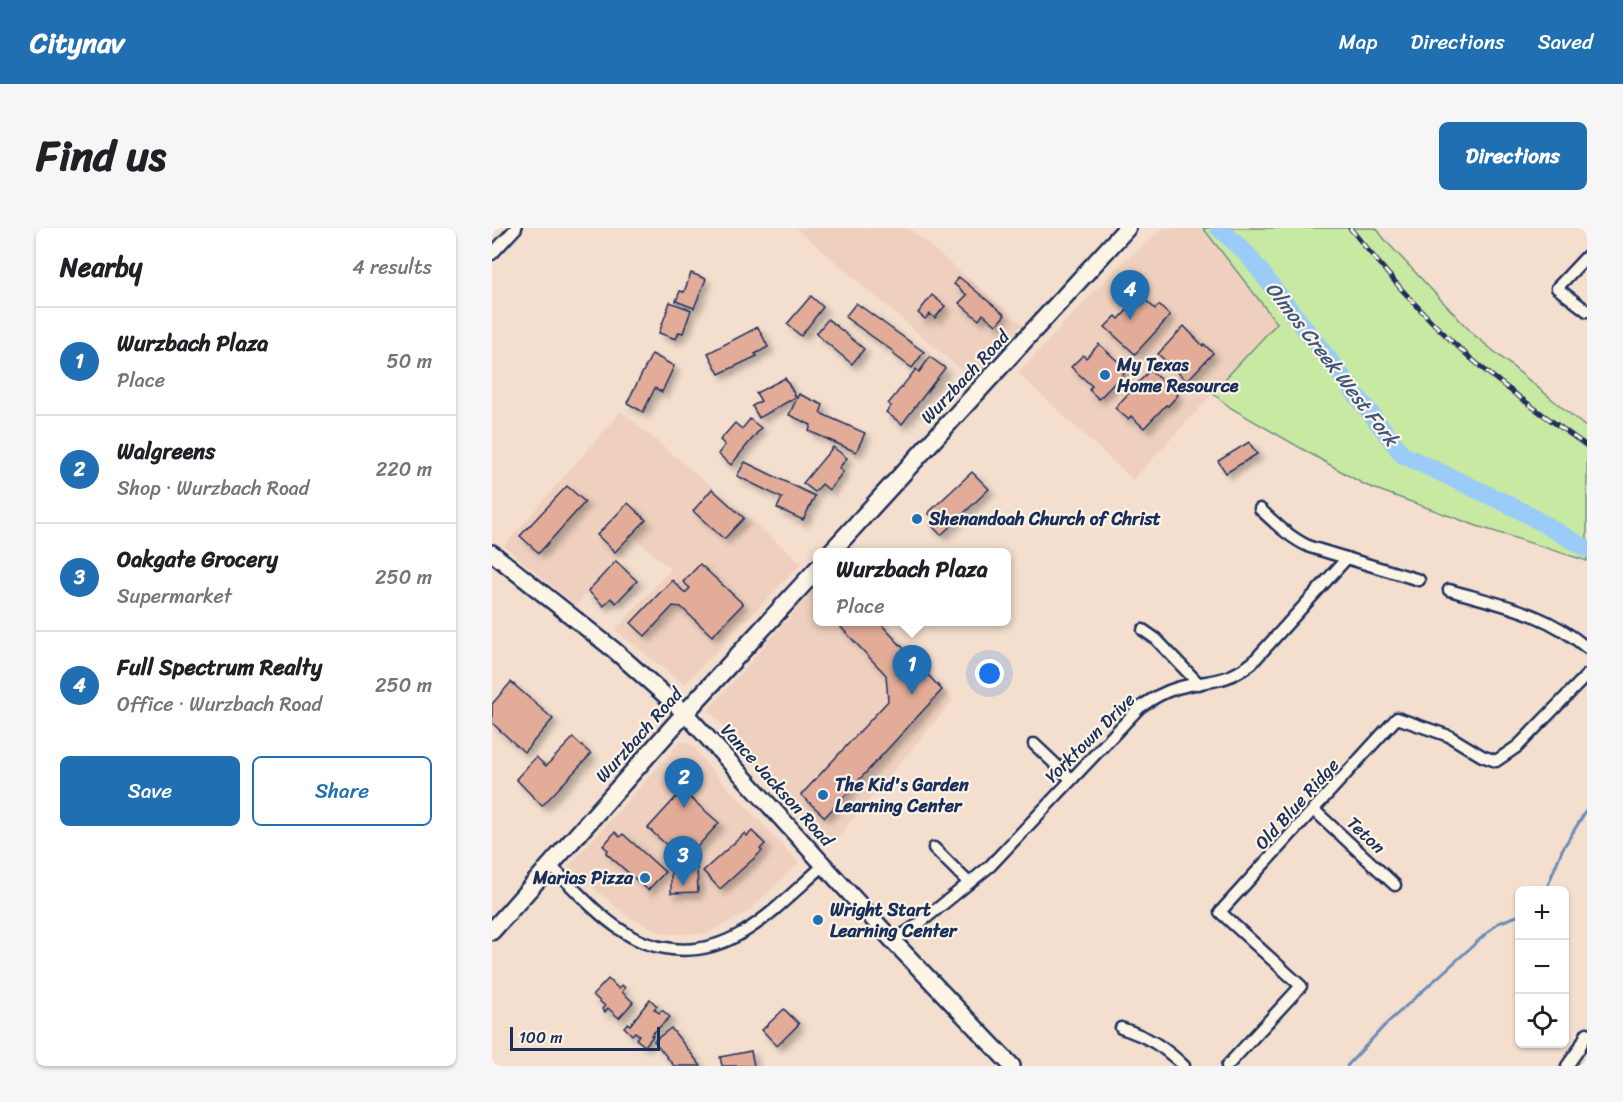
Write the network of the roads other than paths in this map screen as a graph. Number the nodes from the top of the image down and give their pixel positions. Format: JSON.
{"nodes":[{"id":1,"x":516,"y":228,"type":"edge"},
{"id":2,"x":1122,"y":234,"type":"edge"},
{"id":3,"x":492,"y":254,"type":"edge"},
{"id":4,"x":1587,"y":256,"type":"edge"},
{"id":5,"x":1587,"y":311,"type":"edge"},
{"id":6,"x":1260,"y":508,"type":"dead end"},
{"id":7,"x":835,"y":548,"type":"edge"},
{"id":8,"x":492,"y":553,"type":"edge"},
{"id":9,"x":1347,"y":558,"type":"junction"},
{"id":10,"x":813,"y":573,"type":"edge"},
{"id":11,"x":1419,"y":580,"type":"dead end"},
{"id":12,"x":1449,"y":590,"type":"dead end"},
{"id":13,"x":1143,"y":630,"type":"dead end"},
{"id":14,"x":1587,"y":648,"type":"edge"},
{"id":15,"x":1587,"y":675,"type":"edge"},
{"id":16,"x":1199,"y":684,"type":"junction"},
{"id":17,"x":685,"y":713,"type":"junction"},
{"id":18,"x":1034,"y":744,"type":"dead end"},
{"id":19,"x":1071,"y":779,"type":"junction"},
{"id":20,"x":1314,"y":810,"type":"junction"},
{"id":21,"x":934,"y":848,"type":"dead end"},
{"id":22,"x":550,"y":865,"type":"junction"},
{"id":23,"x":824,"y":866,"type":"junction"},
{"id":24,"x":969,"y":883,"type":"junction"},
{"id":25,"x":1395,"y":885,"type":"dead end"},
{"id":26,"x":492,"y":931,"type":"edge"},
{"id":27,"x":893,"y":941,"type":"junction"},
{"id":28,"x":1121,"y":1028,"type":"dead end"},
{"id":29,"x":1587,"y":1033,"type":"edge"},
{"id":30,"x":1011,"y":1066,"type":"edge"},
{"id":31,"x":1184,"y":1066,"type":"edge"},
{"id":32,"x":1227,"y":1066,"type":"edge"},
{"id":33,"x":1567,"y":1066,"type":"edge"}],
"edges":[{"from":1,"to":3,"type":"street"},
{"from":2,"to":7,"type":"main road","name":"Wurzbach Road"},
{"from":4,"to":5,"type":"street"},
{"from":6,"to":9,"type":"street"},
{"from":8,"to":17,"type":"main road","name":"Vance Jackson Road"},
{"from":9,"to":11,"type":"street"},
{"from":9,"to":16,"type":"street","name":"Yorktown Drive"},
{"from":10,"to":17,"type":"main road","name":"Wurzbach Road"},
{"from":12,"to":14,"type":"street"},
{"from":13,"to":16,"type":"street"},
{"from":15,"to":20,"type":"street","name":"Old Blue Ridge"},
{"from":16,"to":19,"type":"street","name":"Yorktown Drive"},
{"from":17,"to":22,"type":"main road","name":"Wurzbach Road"},
{"from":17,"to":23,"type":"main road","name":"Vance Jackson Road"},
{"from":18,"to":19,"type":"street"},
{"from":19,"to":24,"type":"street","name":"Yorktown Drive"},
{"from":20,"to":25,"type":"street","name":"Teton"},
{"from":20,"to":32,"type":"street","name":"Old Blue Ridge"},
{"from":21,"to":24,"type":"street"},
{"from":22,"to":23,"type":"street"},
{"from":22,"to":26,"type":"main road","name":"Wurzbach Road"},
{"from":23,"to":27,"type":"main road","name":"Vance Jackson Road"},
{"from":24,"to":27,"type":"street","name":"Yorktown Drive"},
{"from":27,"to":30,"type":"main road","name":"Vance Jackson Road"},
{"from":28,"to":31,"type":"street"},
{"from":29,"to":33,"type":"street"}]}
